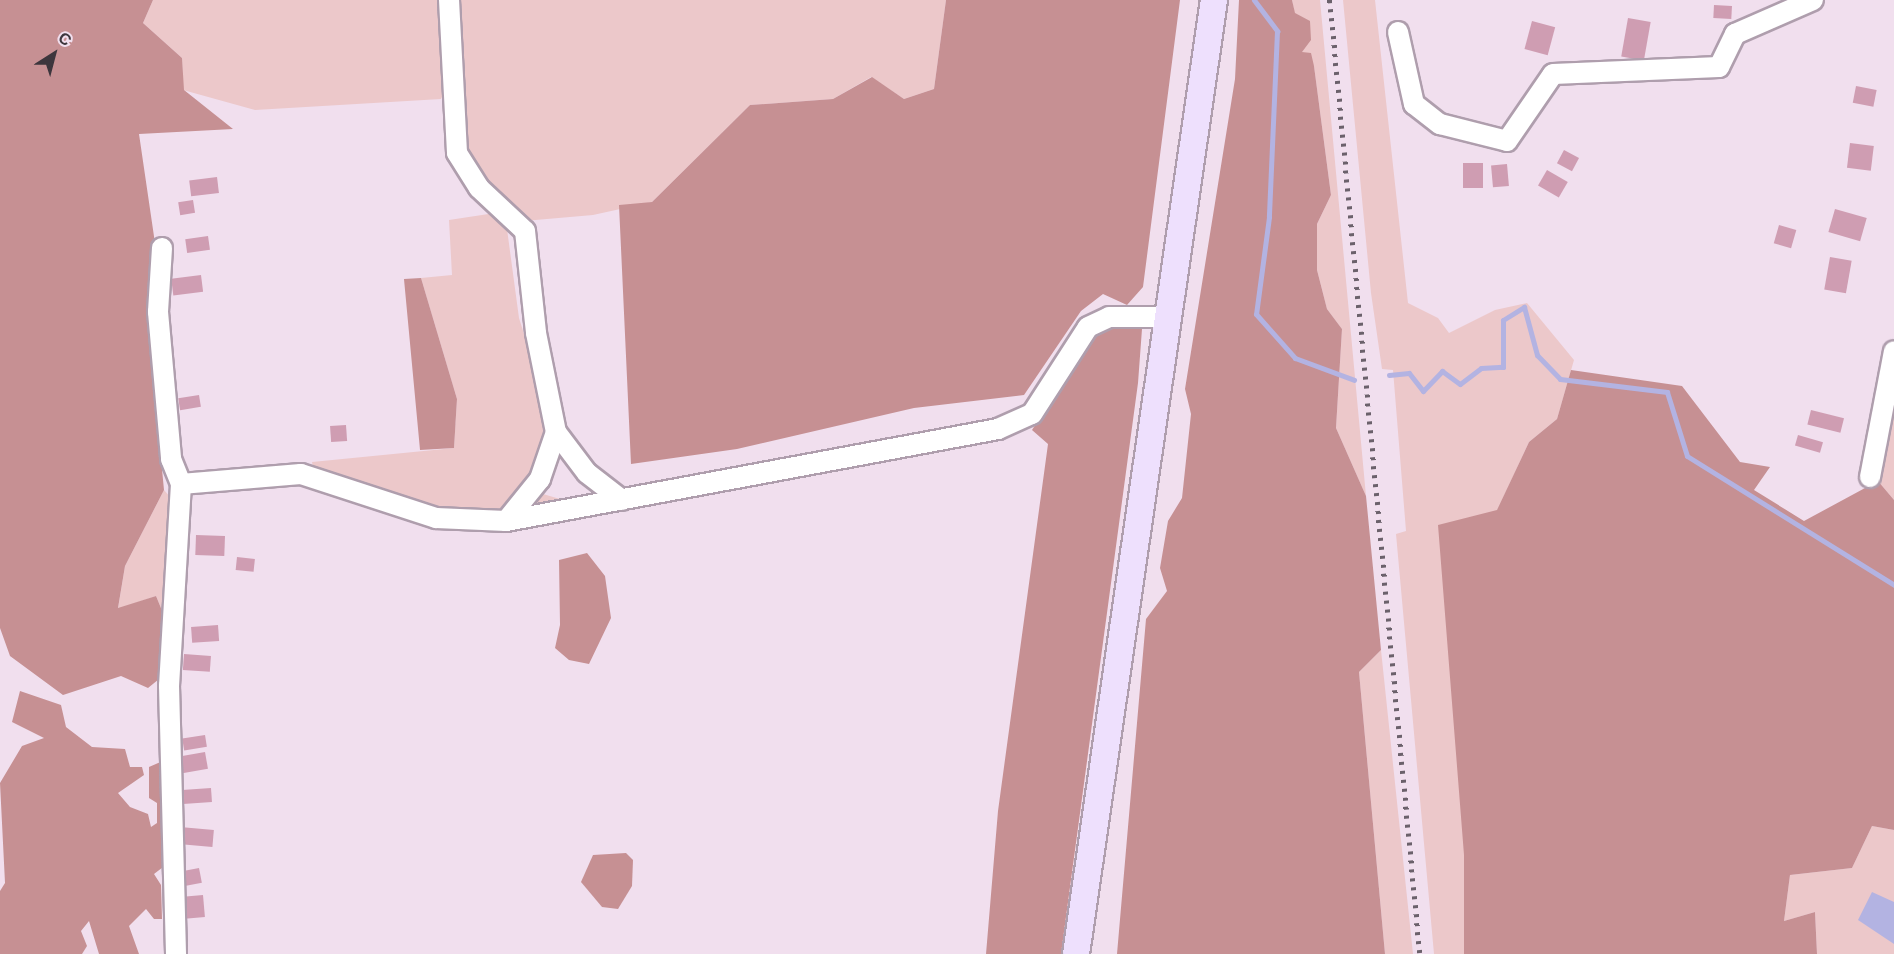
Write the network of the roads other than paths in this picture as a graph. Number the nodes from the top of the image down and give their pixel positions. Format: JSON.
{"nodes":[{"id":1,"x":449,"y":0,"type":"edge"},
{"id":2,"x":1214,"y":0,"type":"edge"},
{"id":3,"x":1813,"y":0,"type":"edge"},
{"id":4,"x":1398,"y":32,"type":"dead end"},
{"id":5,"x":162,"y":248,"type":"dead end"},
{"id":6,"x":1168,"y":317,"type":"junction"},
{"id":7,"x":1894,"y":351,"type":"edge"},
{"id":8,"x":556,"y":432,"type":"junction"},
{"id":9,"x":1870,"y":477,"type":"dead end"},
{"id":10,"x":181,"y":484,"type":"junction"},
{"id":11,"x":622,"y":500,"type":"junction"},
{"id":12,"x":506,"y":520,"type":"junction"},
{"id":13,"x":176,"y":954,"type":"edge"},
{"id":14,"x":1076,"y":954,"type":"edge"}],
"edges":[{"from":1,"to":8,"type":"street"},
{"from":2,"to":6,"type":"main road"},
{"from":3,"to":4,"type":"street"},
{"from":5,"to":10,"type":"street"},
{"from":6,"to":11,"type":"street"},
{"from":6,"to":14,"type":"main road"},
{"from":7,"to":9,"type":"street"},
{"from":8,"to":11,"type":"street"},
{"from":8,"to":12,"type":"street"},
{"from":10,"to":12,"type":"street"},
{"from":10,"to":13,"type":"street"},
{"from":11,"to":12,"type":"street"}]}
